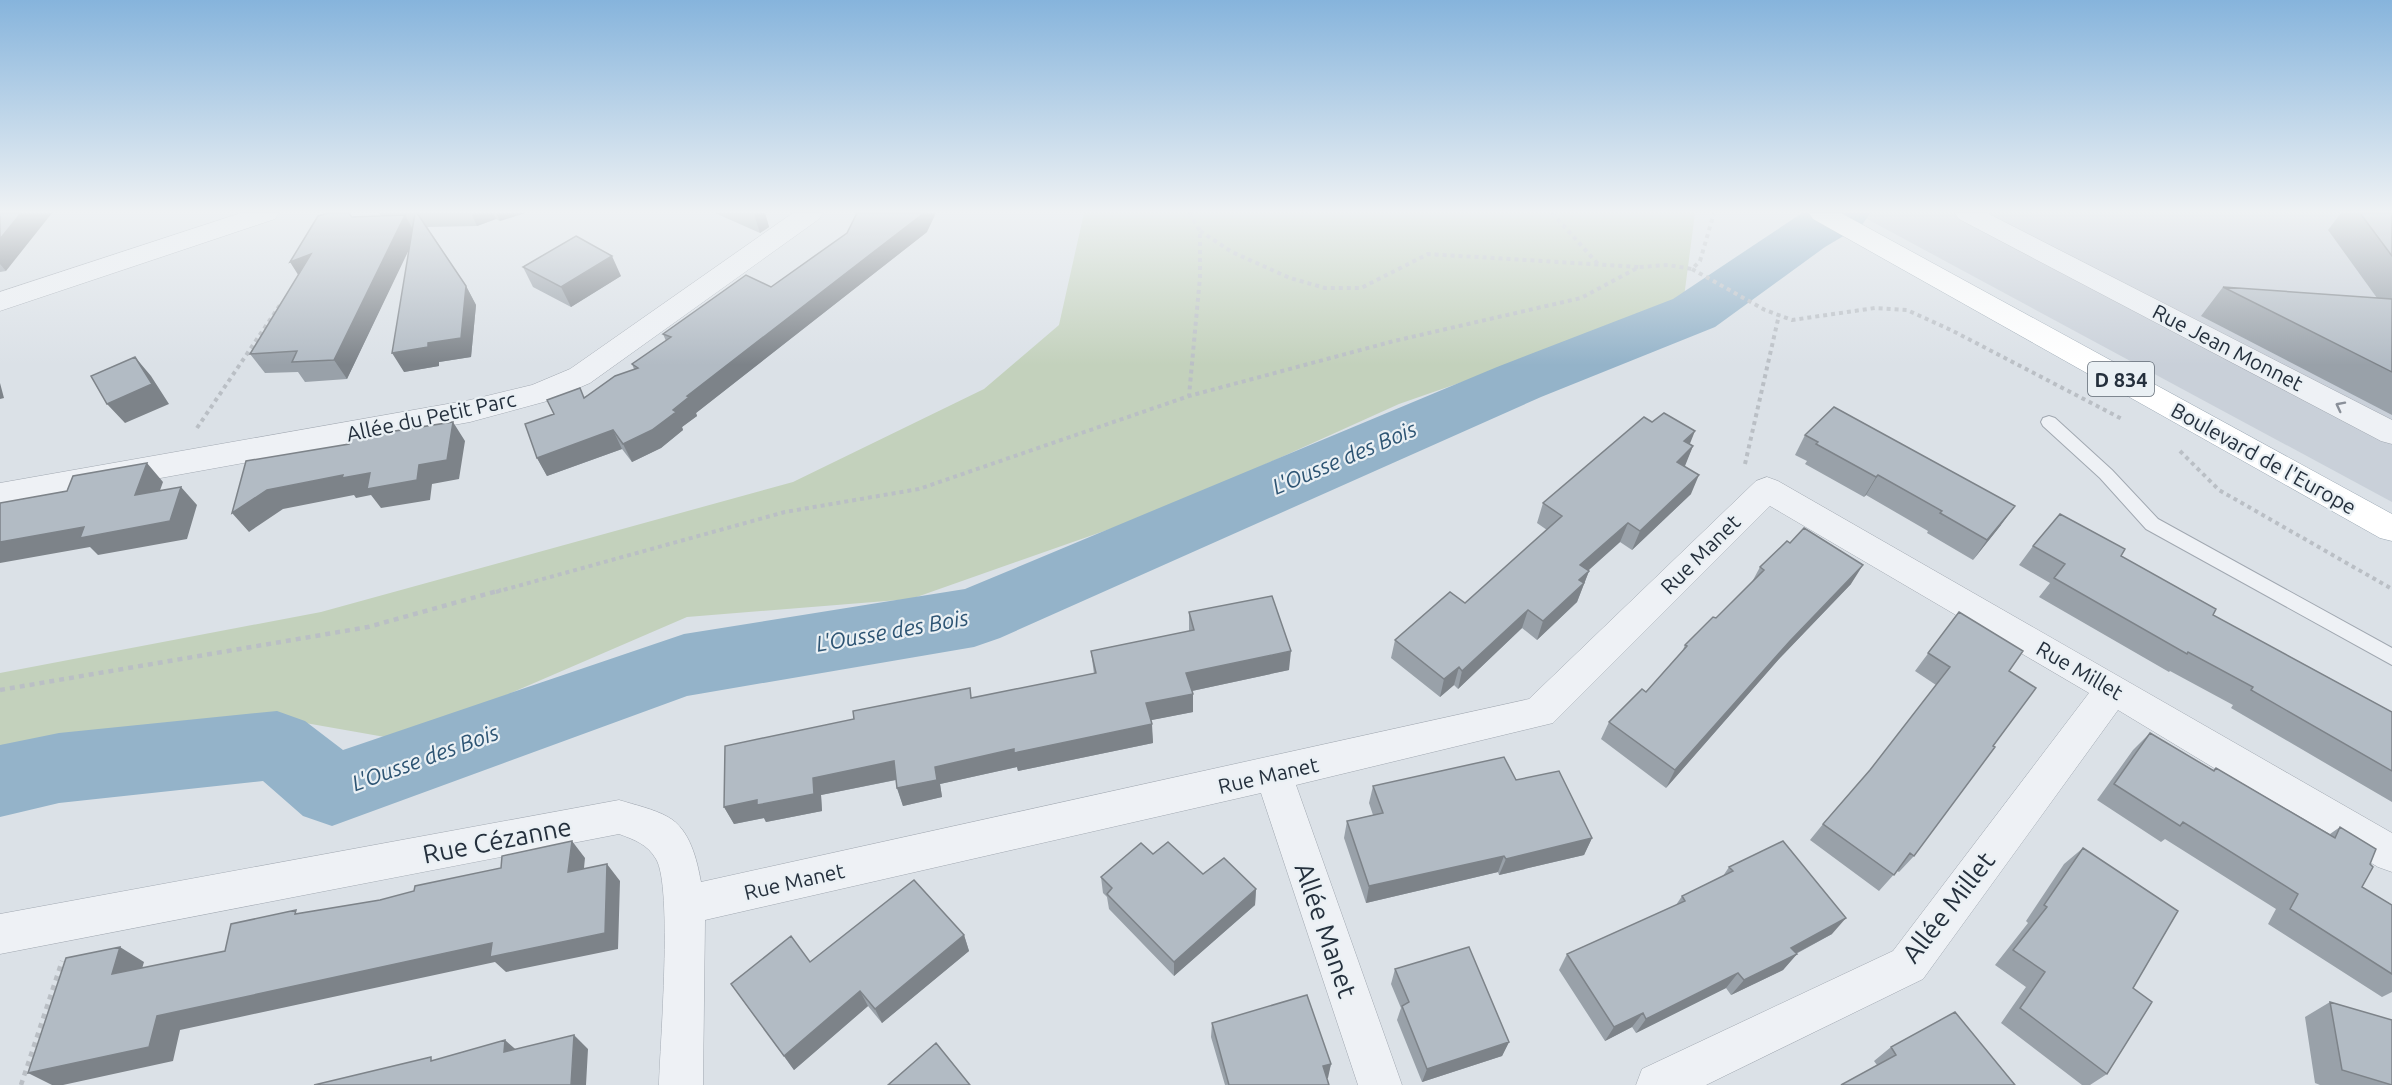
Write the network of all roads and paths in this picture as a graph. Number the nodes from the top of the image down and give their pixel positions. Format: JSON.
{"nodes":[{"id":1,"x":115,"y":264,"type":"edge"},
{"id":2,"x":739,"y":264,"type":"edge"},
{"id":3,"x":1200,"y":264,"type":"edge"},
{"id":4,"x":1258,"y":264,"type":"edge"},
{"id":5,"x":1411,"y":264,"type":"edge"},
{"id":6,"x":1564,"y":264,"type":"edge"},
{"id":7,"x":1697,"y":264,"type":"edge"},
{"id":8,"x":1914,"y":264,"type":"edge"},
{"id":9,"x":2066,"y":264,"type":"edge"},
{"id":10,"x":1598,"y":265,"type":"joint"},
{"id":11,"x":1639,"y":267,"type":"junction"},
{"id":12,"x":1692,"y":269,"type":"junction"},
{"id":13,"x":287,"y":296,"type":"edge"},
{"id":14,"x":0,"y":302,"type":"edge"},
{"id":15,"x":1765,"y":310,"type":"dead end"},
{"id":16,"x":1779,"y":315,"type":"dead end"},
{"id":17,"x":1189,"y":396,"type":"junction"},
{"id":18,"x":2049,"y":422,"type":"dead end"},
{"id":19,"x":196,"y":430,"type":"dead end"},
{"id":20,"x":2392,"y":433,"type":"edge"},
{"id":21,"x":1767,"y":489,"type":"junction"},
{"id":22,"x":0,"y":495,"type":"edge"},
{"id":23,"x":2392,"y":529,"type":"edge"},
{"id":24,"x":2392,"y":657,"type":"edge"},
{"id":25,"x":2113,"y":688,"type":"junction"},
{"id":26,"x":0,"y":690,"type":"edge"},
{"id":27,"x":1273,"y":774,"type":"junction"},
{"id":28,"x":2392,"y":854,"type":"edge"},
{"id":29,"x":685,"y":905,"type":"junction"},
{"id":30,"x":77,"y":918,"type":"junction"},
{"id":31,"x":0,"y":934,"type":"edge"},
{"id":32,"x":21,"y":1085,"type":"edge"},
{"id":33,"x":681,"y":1085,"type":"edge"},
{"id":34,"x":1380,"y":1085,"type":"edge"},
{"id":35,"x":1658,"y":1085,"type":"edge"}],
"edges":[{"from":1,"to":14,"type":"street"},
{"from":2,"to":22,"type":"street","name":"Allée du Petit Parc"},
{"from":3,"to":17,"type":"path"},
{"from":4,"to":5,"type":"path"},
{"from":6,"to":10,"type":"path"},
{"from":7,"to":12,"type":"path"},
{"from":8,"to":23,"type":"main road","name":"Boulevard de l'Europe","number":"D 834"},
{"from":20,"to":9,"type":"street","name":"Rue Jean Monnet","one_way":true},
{"from":10,"to":11,"type":"path"},
{"from":11,"to":12,"type":"path"},
{"from":11,"to":17,"type":"path"},
{"from":12,"to":15,"type":"path"},
{"from":13,"to":19,"type":"path"},
{"from":16,"to":21,"type":"path"},
{"from":17,"to":26,"type":"path"},
{"from":18,"to":24,"type":"lane"},
{"from":21,"to":25,"type":"street","name":"Rue Millet"},
{"from":21,"to":27,"type":"street","name":"Rue Manet"},
{"from":25,"to":28,"type":"street","name":"Rue Millet"},
{"from":25,"to":35,"type":"street","name":"Allée Millet"},
{"from":27,"to":29,"type":"street","name":"Rue Manet"},
{"from":27,"to":34,"type":"street","name":"Allée Manet"},
{"from":29,"to":30,"type":"street","name":"Rue Cézanne"},
{"from":29,"to":33,"type":"street","name":"Rue Cézanne"},
{"from":30,"to":31,"type":"street","name":"Rue Cézanne"},
{"from":30,"to":32,"type":"path"}]}
